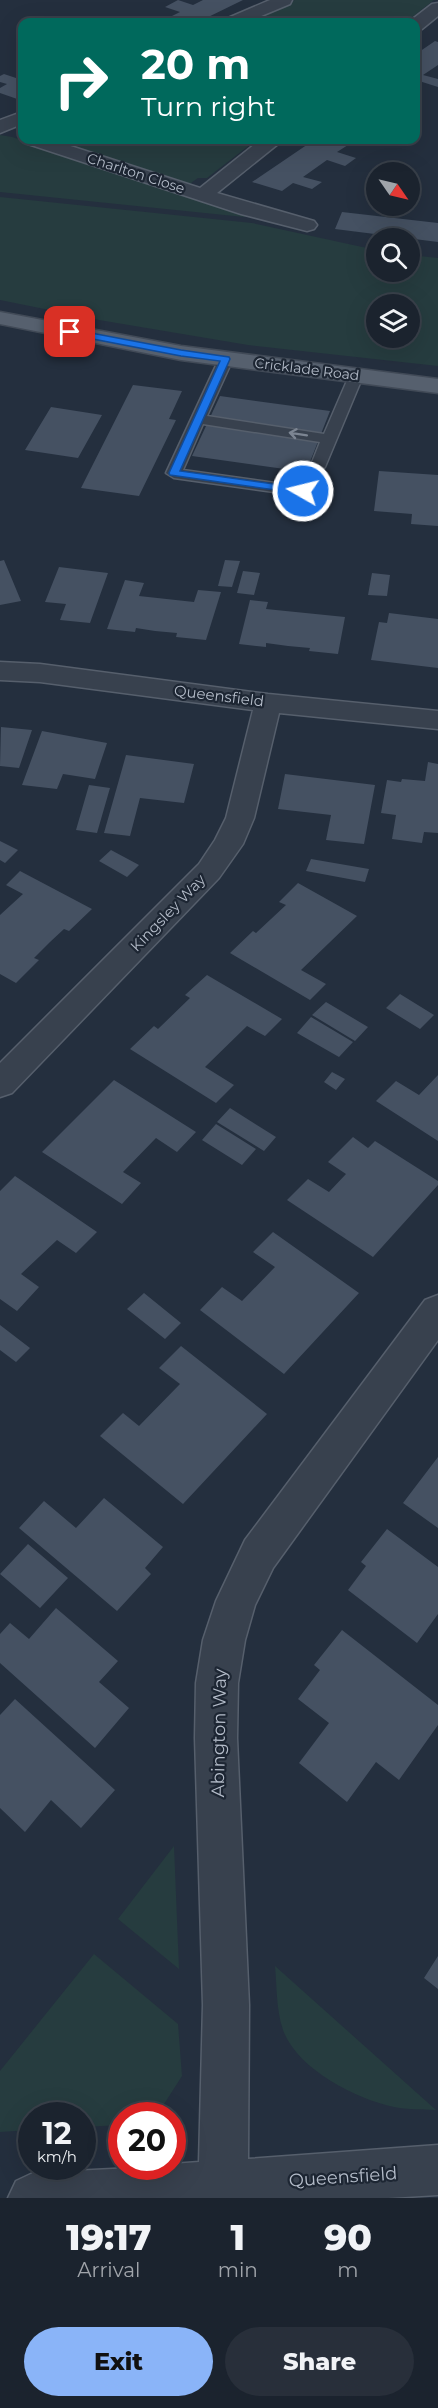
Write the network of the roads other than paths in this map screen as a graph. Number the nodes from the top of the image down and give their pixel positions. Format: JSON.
{"nodes":[{"id":1,"x":284,"y":0,"type":"edge"},
{"id":2,"x":438,"y":8,"type":"edge"},
{"id":3,"x":243,"y":18,"type":"edge"},
{"id":4,"x":420,"y":22,"type":"edge"},
{"id":5,"x":18,"y":119,"type":"edge"},
{"id":6,"x":0,"y":128,"type":"edge"},
{"id":7,"x":18,"y":134,"type":"edge"},
{"id":8,"x":47,"y":144,"type":"edge"},
{"id":9,"x":266,"y":144,"type":"edge"},
{"id":10,"x":203,"y":195,"type":"junction"},
{"id":11,"x":307,"y":225,"type":"dead end"},
{"id":12,"x":0,"y":318,"type":"edge"},
{"id":13,"x":226,"y":359,"type":"junction"},
{"id":14,"x":356,"y":376,"type":"junction"},
{"id":15,"x":438,"y":386,"type":"edge"},
{"id":16,"x":198,"y":419,"type":"junction"},
{"id":17,"x":329,"y":439,"type":"junction"},
{"id":18,"x":0,"y":671,"type":"edge"},
{"id":19,"x":268,"y":703,"type":"junction"},
{"id":20,"x":438,"y":720,"type":"edge"},
{"id":21,"x":0,"y":1084,"type":"edge"},
{"id":22,"x":438,"y":1311,"type":"edge"},
{"id":23,"x":438,"y":2170,"type":"edge"},
{"id":24,"x":223,"y":2186,"type":"junction"},
{"id":25,"x":33,"y":2198,"type":"edge"}],
"edges":[{"from":1,"to":3,"type":"street"},
{"from":2,"to":4,"type":"street"},
{"from":5,"to":6,"type":"street"},
{"from":6,"to":7,"type":"street"},
{"from":8,"to":10,"type":"street","name":"Charlton Close"},
{"from":9,"to":10,"type":"street","name":"Charlton Close"},
{"from":10,"to":11,"type":"street","name":"Charlton Close"},
{"from":12,"to":13,"type":"main road","name":"Cricklade Road"},
{"from":13,"to":14,"type":"main road","name":"Cricklade Road"},
{"from":13,"to":16,"type":"lane"},
{"from":14,"to":15,"type":"main road","name":"Cricklade Road"},
{"from":14,"to":17,"type":"lane"},
{"from":17,"to":16,"type":"lane","one_way":true},
{"from":16,"to":17,"type":"lane"},
{"from":18,"to":19,"type":"street","name":"Queensfield"},
{"from":19,"to":20,"type":"street","name":"Queensfield"},
{"from":19,"to":21,"type":"street","name":"Kingsley Way"},
{"from":22,"to":24,"type":"street","name":"Abington Way"},
{"from":23,"to":24,"type":"street","name":"Queensfield"},
{"from":24,"to":25,"type":"street","name":"Queensfield"}]}
